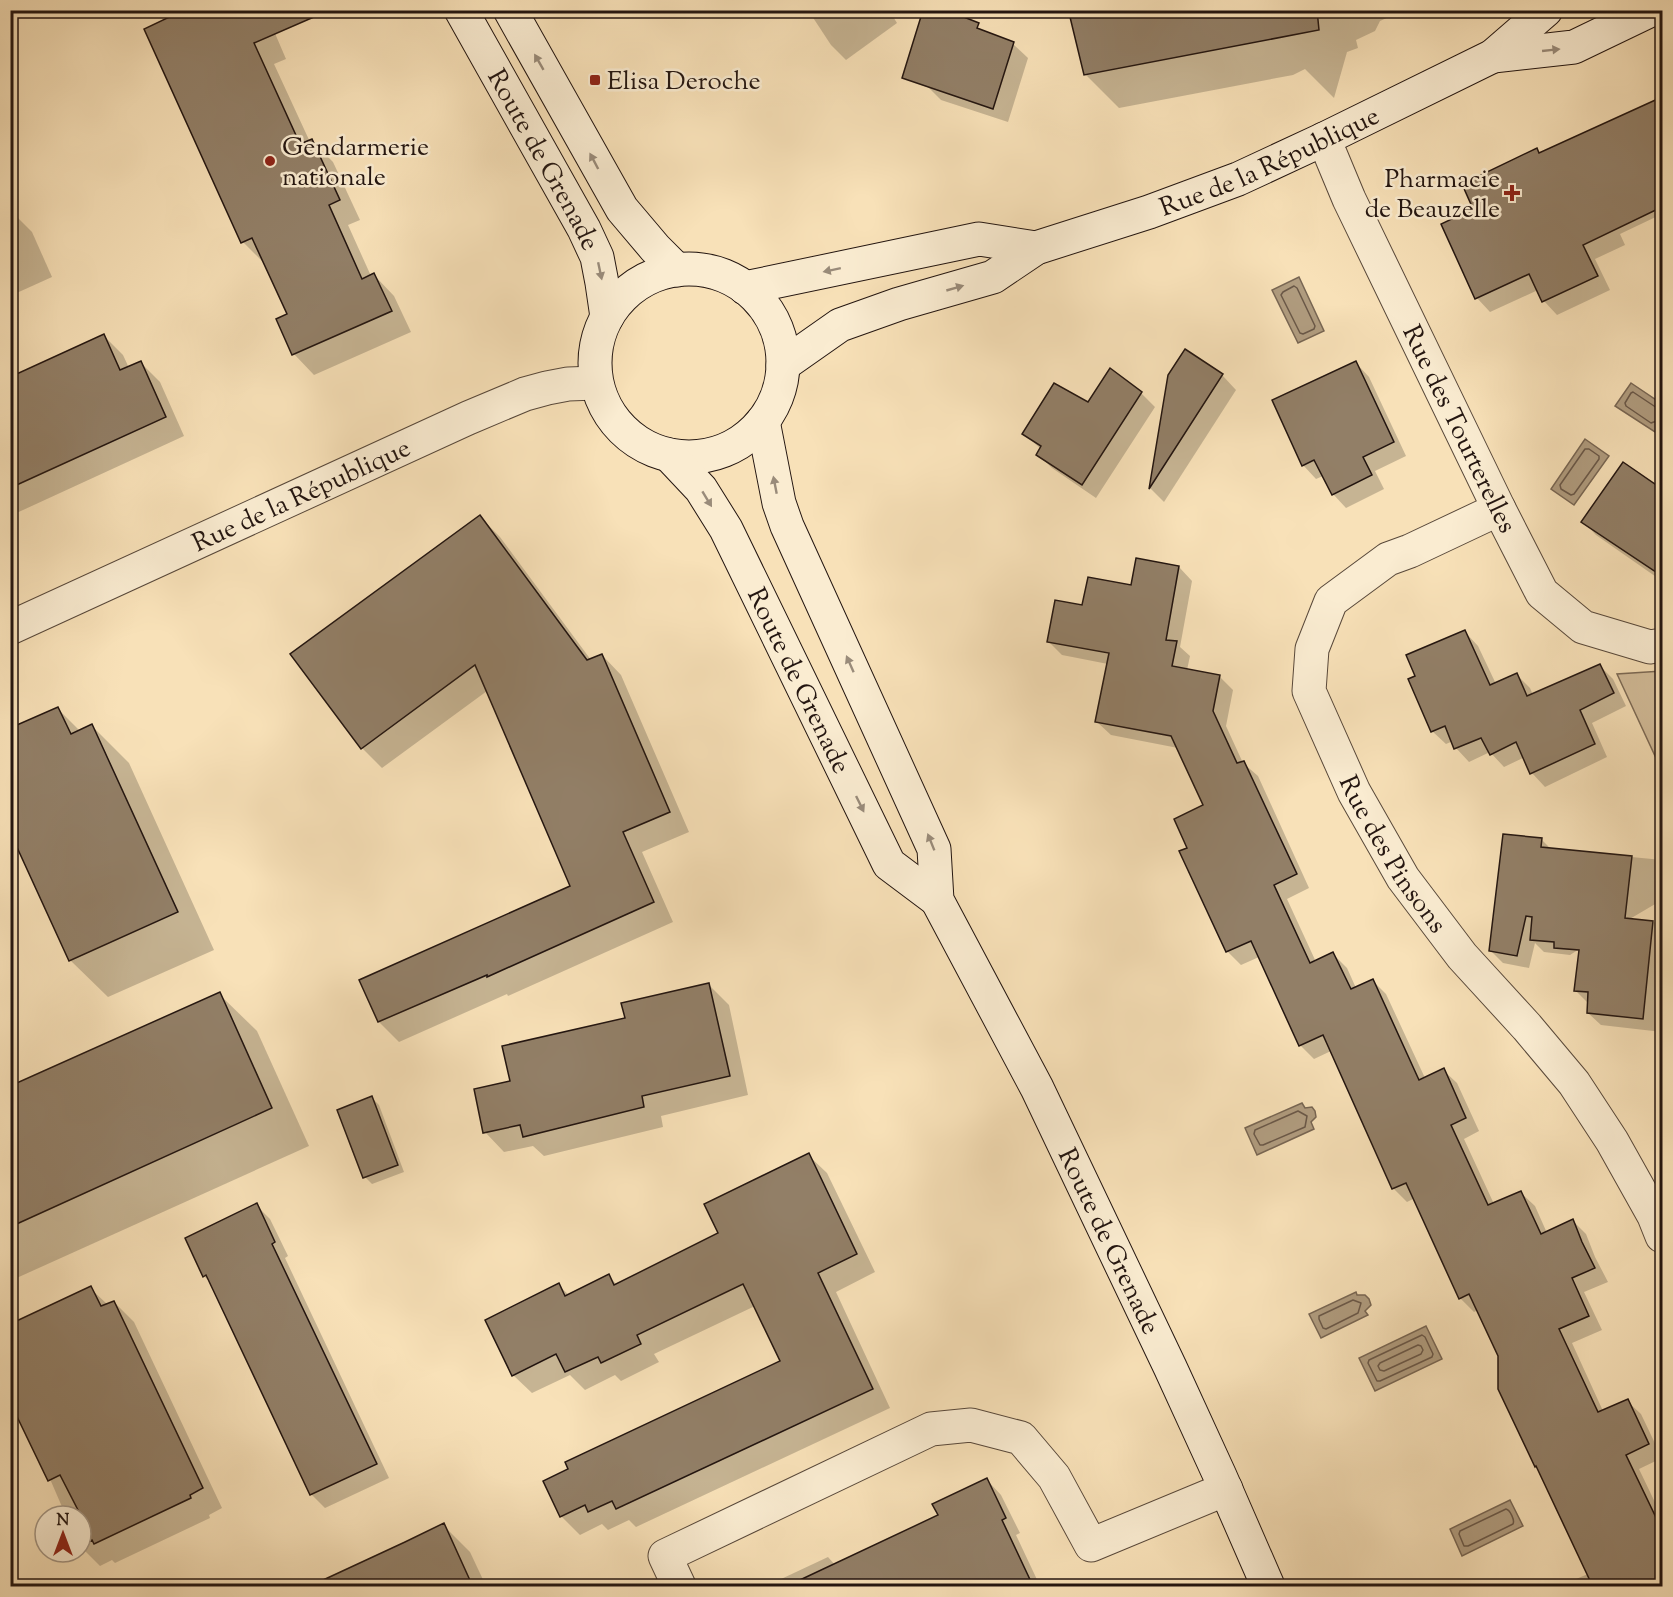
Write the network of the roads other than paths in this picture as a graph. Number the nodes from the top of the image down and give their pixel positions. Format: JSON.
{"nodes":[{"id":1,"x":461,"y":10,"type":"edge"},
{"id":2,"x":510,"y":10,"type":"edge"},
{"id":3,"x":1546,"y":10,"type":"edge"},
{"id":4,"x":1651,"y":10,"type":"edge"},
{"id":5,"x":1493,"y":56,"type":"junction"},
{"id":6,"x":1324,"y":139,"type":"junction"},
{"id":7,"x":1036,"y":248,"type":"junction"},
{"id":8,"x":677,"y":270,"type":"junction"},
{"id":9,"x":745,"y":288,"type":"junction"},
{"id":10,"x":607,"y":317,"type":"junction"},
{"id":11,"x":783,"y":365,"type":"junction"},
{"id":12,"x":596,"y":383,"type":"junction"},
{"id":13,"x":763,"y":421,"type":"junction"},
{"id":14,"x":669,"y":455,"type":"junction"},
{"id":15,"x":1499,"y":509,"type":"junction"},
{"id":16,"x":10,"y":628,"type":"edge"},
{"id":17,"x":1662,"y":645,"type":"edge"},
{"id":18,"x":937,"y":900,"type":"junction"},
{"id":19,"x":1662,"y":1236,"type":"edge"},
{"id":20,"x":1226,"y":1489,"type":"junction"},
{"id":21,"x":679,"y":1587,"type":"edge"},
{"id":22,"x":1268,"y":1587,"type":"edge"}],
"edges":[{"from":1,"to":10,"type":"street","name":"Route de Grenade","one_way":true},
{"from":8,"to":2,"type":"street","name":"Route de Grenade","one_way":true},
{"from":3,"to":5,"type":"street","name":"Rue de la République"},
{"from":5,"to":4,"type":"street","name":"Rue de la République","one_way":true},
{"from":5,"to":6,"type":"street","name":"Rue de la République"},
{"from":6,"to":7,"type":"street","name":"Rue de la République"},
{"from":6,"to":15,"type":"street","name":"Rue des Tourterelles"},
{"from":7,"to":9,"type":"street","name":"Rue de la République","one_way":true},
{"from":11,"to":7,"type":"street","name":"Rue de la République","one_way":true},
{"from":8,"to":9,"type":"street"},
{"from":8,"to":10,"type":"street"},
{"from":9,"to":11,"type":"street"},
{"from":10,"to":12,"type":"street"},
{"from":11,"to":13,"type":"street"},
{"from":12,"to":14,"type":"street"},
{"from":12,"to":16,"type":"street","name":"Rue de la République"},
{"from":13,"to":14,"type":"street"},
{"from":18,"to":13,"type":"street","name":"Route de Grenade","one_way":true},
{"from":14,"to":18,"type":"street","name":"Route de Grenade","one_way":true},
{"from":15,"to":17,"type":"street","name":"Rue des Tourterelles"},
{"from":15,"to":19,"type":"street","name":"Rue des Pinsons"},
{"from":18,"to":20,"type":"street","name":"Route de Grenade"},
{"from":20,"to":21,"type":"street"},
{"from":20,"to":22,"type":"street","name":"Route de Grenade"}]}
